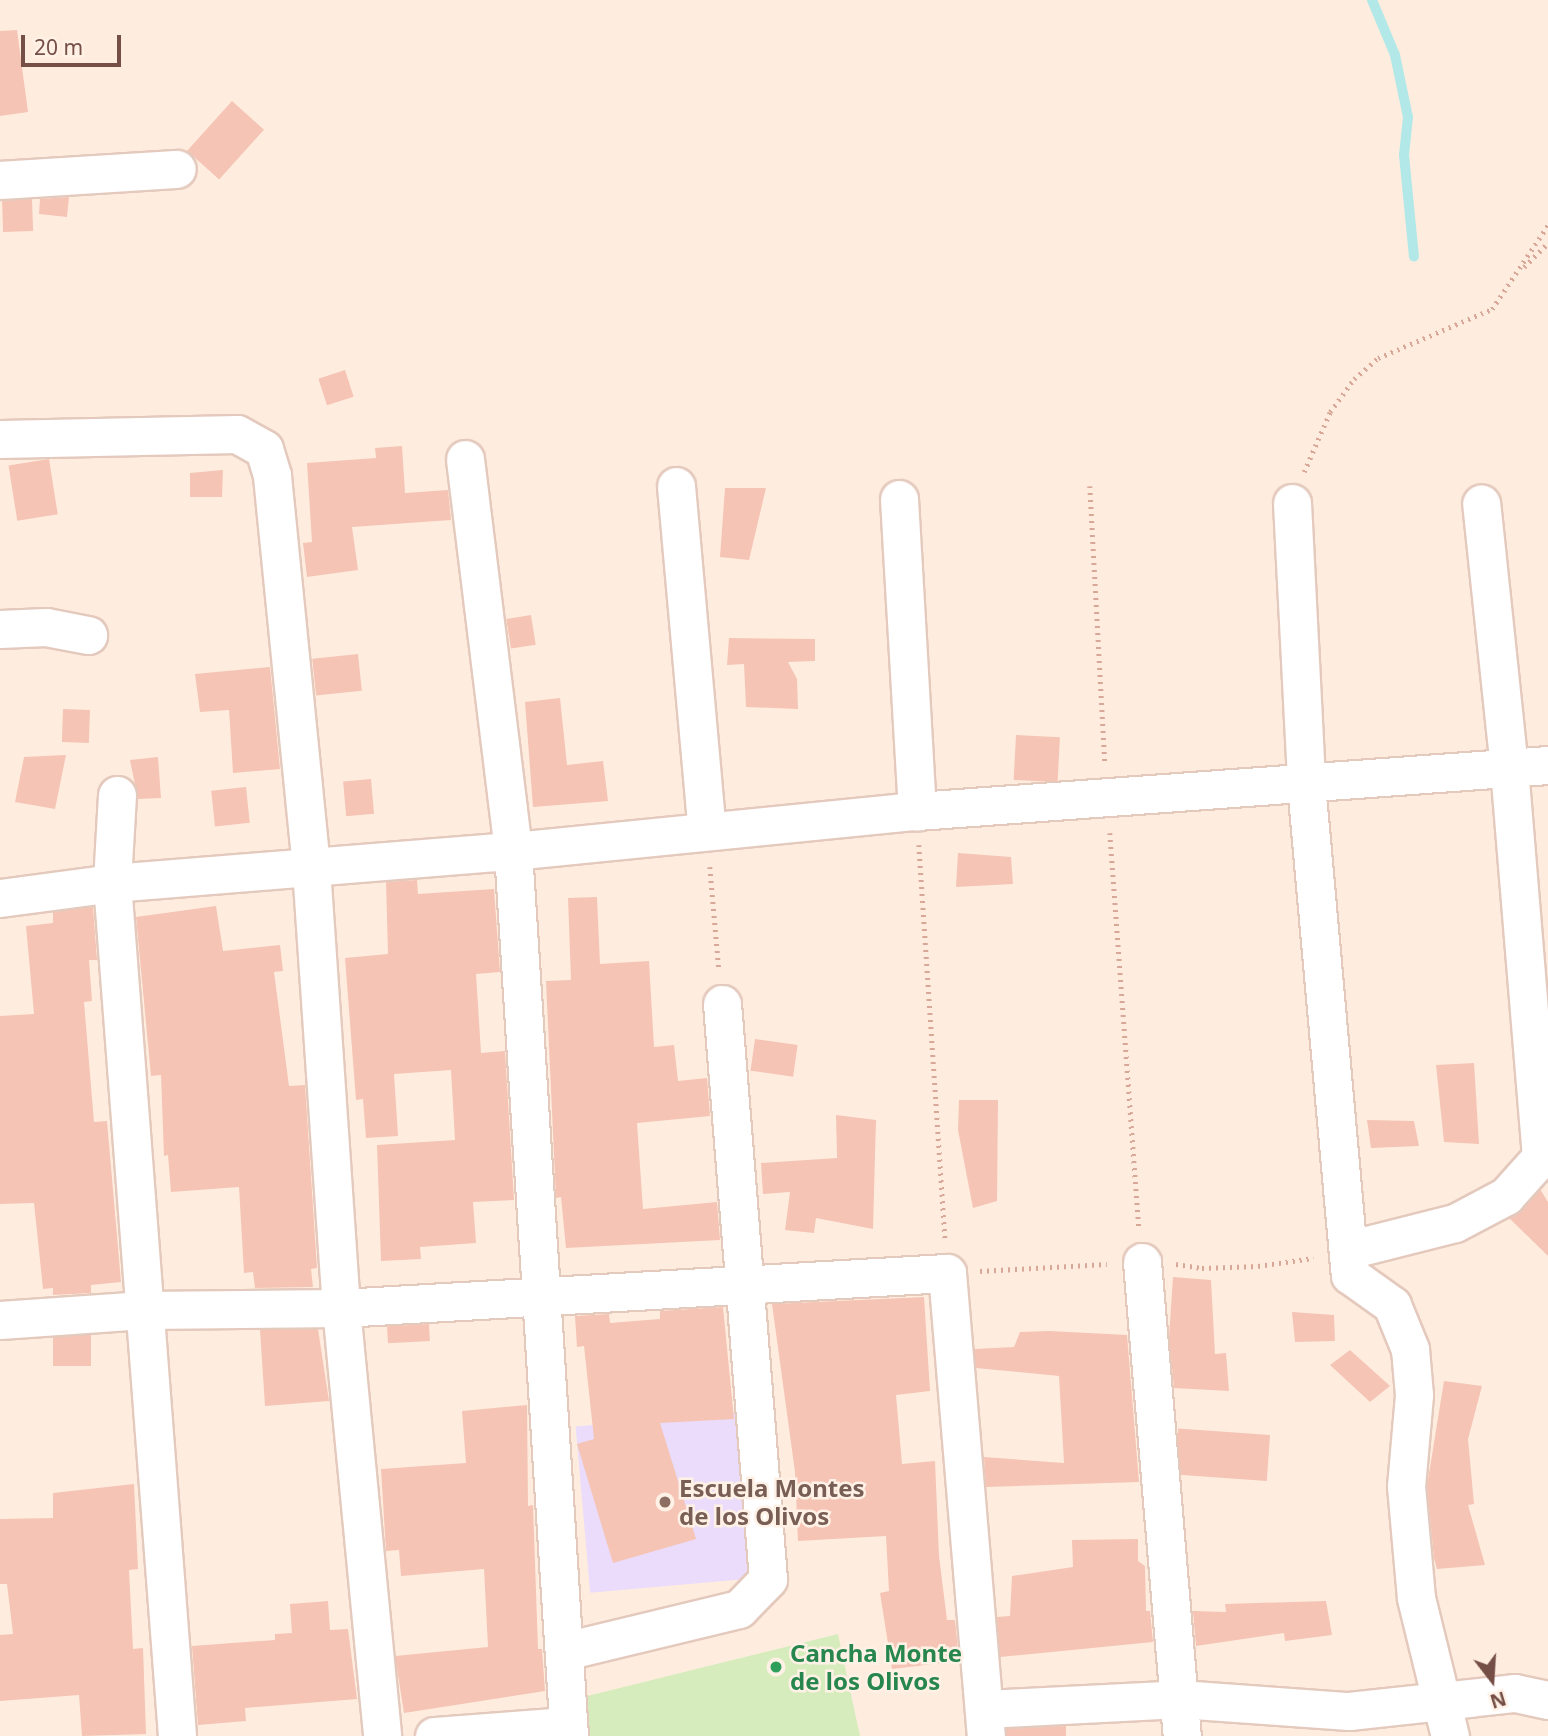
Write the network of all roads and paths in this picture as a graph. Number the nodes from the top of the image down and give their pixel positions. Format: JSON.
{"nodes":[{"id":1,"x":177,"y":169,"type":"dead end"},
{"id":2,"x":0,"y":180,"type":"edge"},
{"id":3,"x":1548,"y":225,"type":"edge"},
{"id":4,"x":1548,"y":243,"type":"edge"},
{"id":5,"x":1516,"y":275,"type":"junction"},
{"id":6,"x":0,"y":439,"type":"edge"},
{"id":7,"x":465,"y":459,"type":"dead end"},
{"id":8,"x":676,"y":486,"type":"dead end"},
{"id":9,"x":1090,"y":486,"type":"dead end"},
{"id":10,"x":899,"y":499,"type":"dead end"},
{"id":11,"x":1292,"y":503,"type":"joint"},
{"id":12,"x":1481,"y":503,"type":"dead end"},
{"id":13,"x":0,"y":629,"type":"edge"},
{"id":14,"x":88,"y":635,"type":"dead end"},
{"id":15,"x":1548,"y":765,"type":"edge"},
{"id":16,"x":1509,"y":768,"type":"junction"},
{"id":17,"x":1306,"y":784,"type":"junction"},
{"id":18,"x":117,"y":795,"type":"dead end"},
{"id":19,"x":1107,"y":799,"type":"junction"},
{"id":20,"x":917,"y":811,"type":"junction"},
{"id":21,"x":707,"y":831,"type":"junction"},
{"id":22,"x":513,"y":850,"type":"junction"},
{"id":23,"x":311,"y":868,"type":"junction"},
{"id":24,"x":112,"y":883,"type":"junction"},
{"id":25,"x":0,"y":898,"type":"edge"},
{"id":26,"x":722,"y":1004,"type":"joint"},
{"id":27,"x":1348,"y":1250,"type":"junction"},
{"id":28,"x":1142,"y":1262,"type":"junction"},
{"id":29,"x":947,"y":1273,"type":"junction"},
{"id":30,"x":747,"y":1285,"type":"junction"},
{"id":31,"x":544,"y":1298,"type":"junction"},
{"id":32,"x":341,"y":1308,"type":"junction"},
{"id":33,"x":144,"y":1310,"type":"junction"},
{"id":34,"x":0,"y":1320,"type":"edge"},
{"id":35,"x":565,"y":1651,"type":"junction"},
{"id":36,"x":1180,"y":1699,"type":"junction"},
{"id":37,"x":1548,"y":1700,"type":"edge"},
{"id":38,"x":1446,"y":1719,"type":"edge"},
{"id":39,"x":985,"y":1723,"type":"edge"},
{"id":40,"x":1350,"y":1724,"type":"edge"},
{"id":41,"x":569,"y":1731,"type":"edge"},
{"id":42,"x":177,"y":1736,"type":"edge"},
{"id":43,"x":382,"y":1736,"type":"edge"},
{"id":44,"x":434,"y":1736,"type":"edge"},
{"id":45,"x":1182,"y":1736,"type":"edge"}],
"edges":[{"from":1,"to":2,"type":"street"},
{"from":3,"to":5,"type":"path"},
{"from":4,"to":5,"type":"path"},
{"from":5,"to":11,"type":"path"},
{"from":6,"to":23,"type":"street"},
{"from":7,"to":22,"type":"street"},
{"from":8,"to":21,"type":"street"},
{"from":9,"to":19,"type":"path"},
{"from":10,"to":20,"type":"street"},
{"from":11,"to":17,"type":"street"},
{"from":12,"to":16,"type":"street"},
{"from":13,"to":14,"type":"street"},
{"from":15,"to":16,"type":"street"},
{"from":16,"to":17,"type":"street"},
{"from":16,"to":27,"type":"street"},
{"from":17,"to":19,"type":"street"},
{"from":17,"to":27,"type":"street"},
{"from":18,"to":24,"type":"street"},
{"from":19,"to":20,"type":"street"},
{"from":19,"to":28,"type":"path"},
{"from":20,"to":21,"type":"street"},
{"from":20,"to":29,"type":"path"},
{"from":21,"to":22,"type":"street"},
{"from":21,"to":26,"type":"path"},
{"from":22,"to":23,"type":"street"},
{"from":22,"to":31,"type":"street"},
{"from":23,"to":24,"type":"street"},
{"from":23,"to":32,"type":"street"},
{"from":24,"to":25,"type":"street"},
{"from":24,"to":33,"type":"street"},
{"from":26,"to":30,"type":"street"},
{"from":27,"to":28,"type":"path"},
{"from":27,"to":38,"type":"street"},
{"from":28,"to":29,"type":"path"},
{"from":28,"to":36,"type":"street"},
{"from":29,"to":30,"type":"street"},
{"from":29,"to":39,"type":"street"},
{"from":30,"to":31,"type":"street"},
{"from":30,"to":35,"type":"street"},
{"from":31,"to":32,"type":"street"},
{"from":31,"to":35,"type":"street"},
{"from":32,"to":33,"type":"street"},
{"from":32,"to":43,"type":"street"},
{"from":33,"to":34,"type":"street"},
{"from":33,"to":42,"type":"street"},
{"from":35,"to":41,"type":"street"},
{"from":36,"to":39,"type":"street"},
{"from":36,"to":40,"type":"street"},
{"from":36,"to":45,"type":"street"},
{"from":37,"to":38,"type":"street"},
{"from":38,"to":40,"type":"street"},
{"from":41,"to":44,"type":"street"}]}
